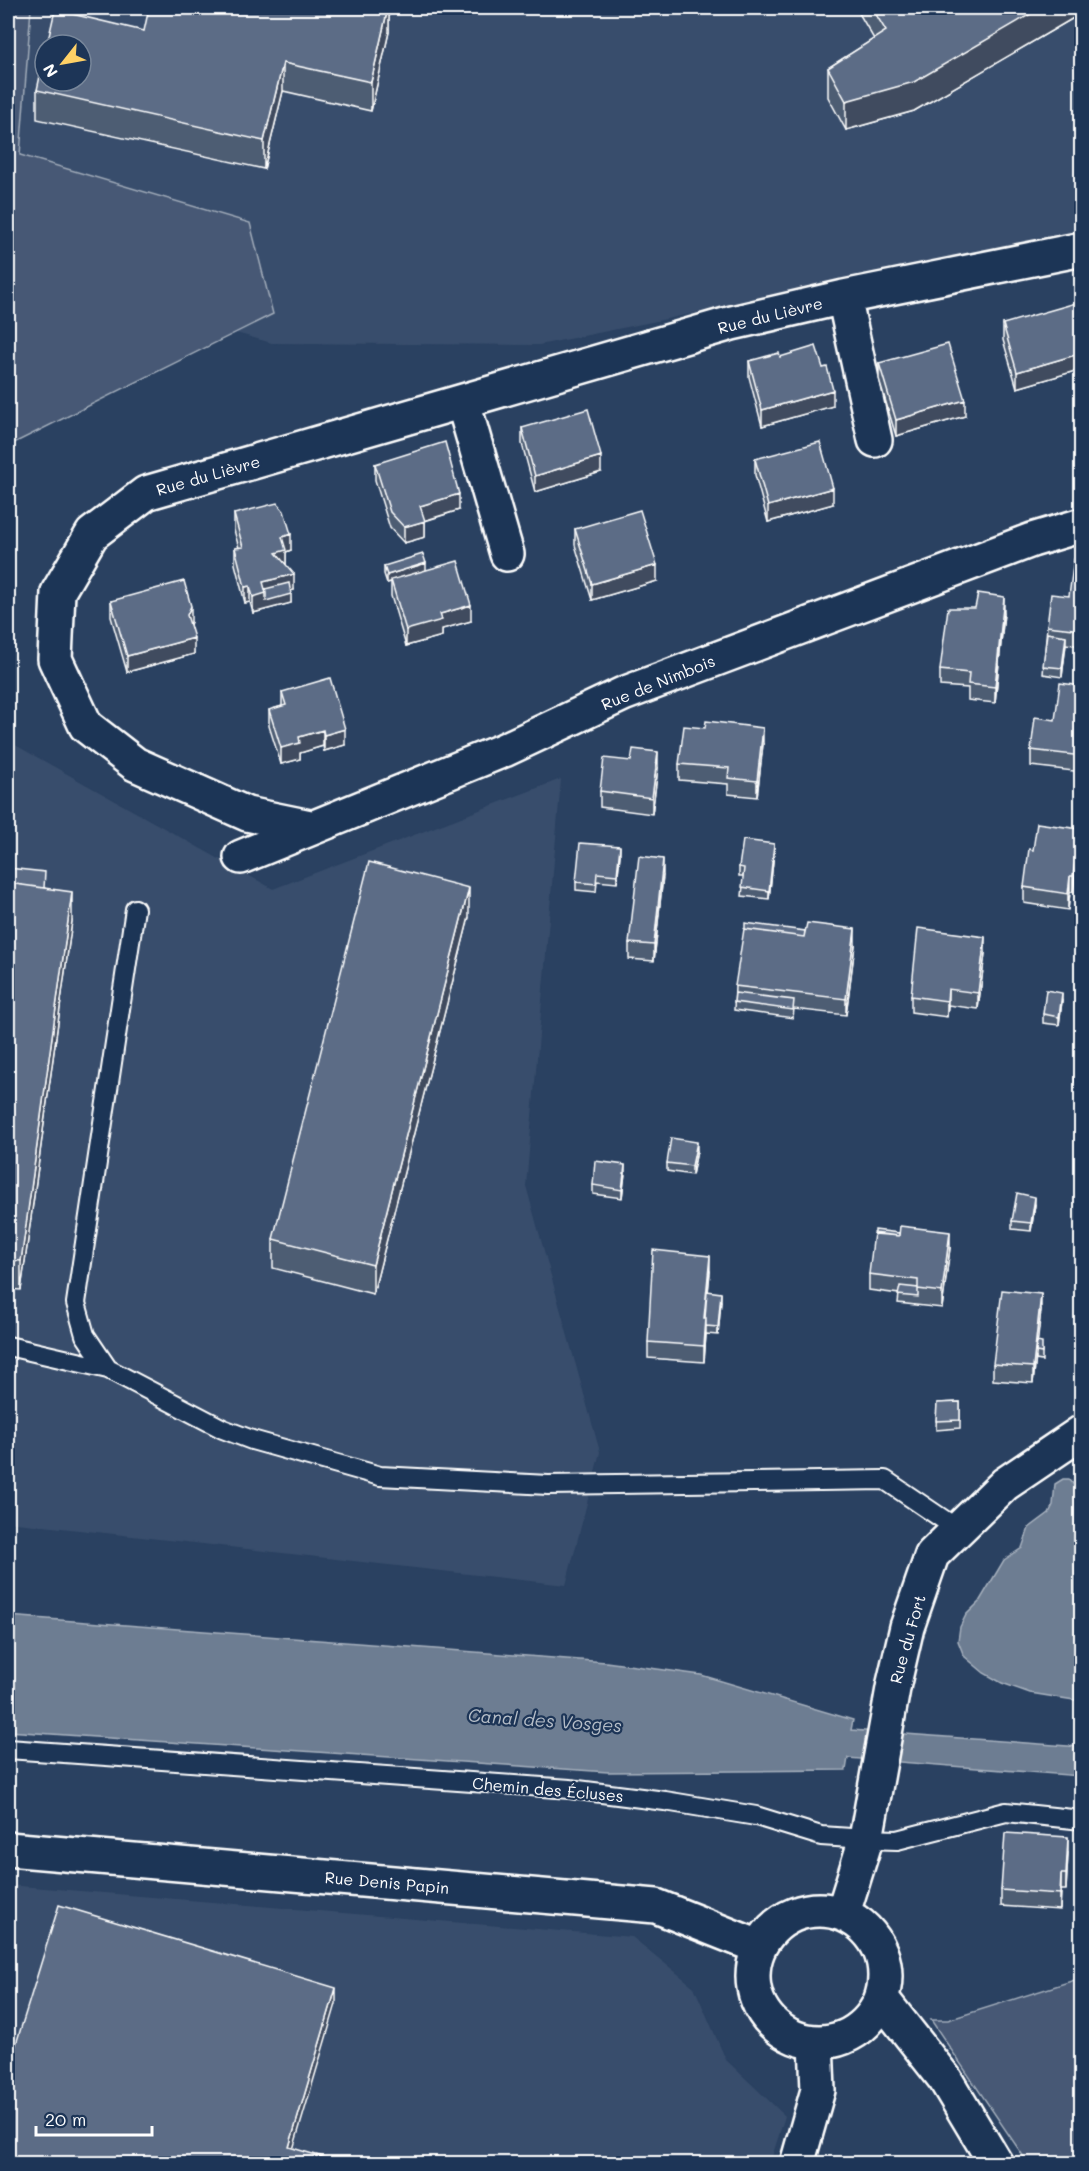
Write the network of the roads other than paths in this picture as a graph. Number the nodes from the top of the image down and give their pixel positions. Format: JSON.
{"nodes":[{"id":1,"x":1082,"y":249,"type":"edge"},
{"id":2,"x":844,"y":297,"type":"junction"},
{"id":3,"x":463,"y":402,"type":"junction"},
{"id":4,"x":875,"y":440,"type":"dead end"},
{"id":5,"x":1082,"y":525,"type":"edge"},
{"id":6,"x":507,"y":554,"type":"dead end"},
{"id":7,"x":310,"y":827,"type":"junction"},
{"id":8,"x":241,"y":856,"type":"dead end"},
{"id":9,"x":135,"y":909,"type":"dead end"},
{"id":10,"x":8,"y":1346,"type":"edge"},
{"id":11,"x":108,"y":1369,"type":"junction"},
{"id":12,"x":1082,"y":1432,"type":"edge"},
{"id":13,"x":959,"y":1530,"type":"junction"},
{"id":14,"x":8,"y":1749,"type":"edge"},
{"id":15,"x":1082,"y":1821,"type":"edge"},
{"id":16,"x":869,"y":1824,"type":"junction"},
{"id":17,"x":8,"y":1849,"type":"edge"},
{"id":18,"x":843,"y":1913,"type":"junction"},
{"id":19,"x":759,"y":1947,"type":"junction"},
{"id":20,"x":882,"y":1999,"type":"junction"},
{"id":21,"x":816,"y":2043,"type":"junction"},
{"id":22,"x":797,"y":2163,"type":"edge"},
{"id":23,"x":996,"y":2163,"type":"edge"}],
"edges":[{"from":1,"to":2,"type":"street","name":"Rue du Lièvre"},
{"from":2,"to":3,"type":"street","name":"Rue du Lièvre"},
{"from":2,"to":4,"type":"street"},
{"from":3,"to":6,"type":"street"},
{"from":3,"to":7,"type":"street","name":"Rue du Lièvre"},
{"from":5,"to":7,"type":"street","name":"Rue de Nimbois"},
{"from":7,"to":8,"type":"street","name":"Rue de Nimbois"},
{"from":9,"to":11,"type":"lane"},
{"from":10,"to":11,"type":"lane"},
{"from":11,"to":13,"type":"lane"},
{"from":12,"to":13,"type":"street","name":"Rue du Fort"},
{"from":13,"to":16,"type":"street","name":"Rue du Fort"},
{"from":14,"to":16,"type":"lane","name":"Chemin des Écluses"},
{"from":15,"to":16,"type":"lane","name":"Chemin des Écluses"},
{"from":16,"to":18,"type":"street","name":"Rue du Fort"},
{"from":17,"to":19,"type":"street","name":"Rue Denis Papin"},
{"from":18,"to":19,"type":"street"},
{"from":18,"to":20,"type":"street"},
{"from":19,"to":21,"type":"street"},
{"from":20,"to":21,"type":"street"},
{"from":20,"to":23,"type":"street"},
{"from":21,"to":22,"type":"street"}]}
